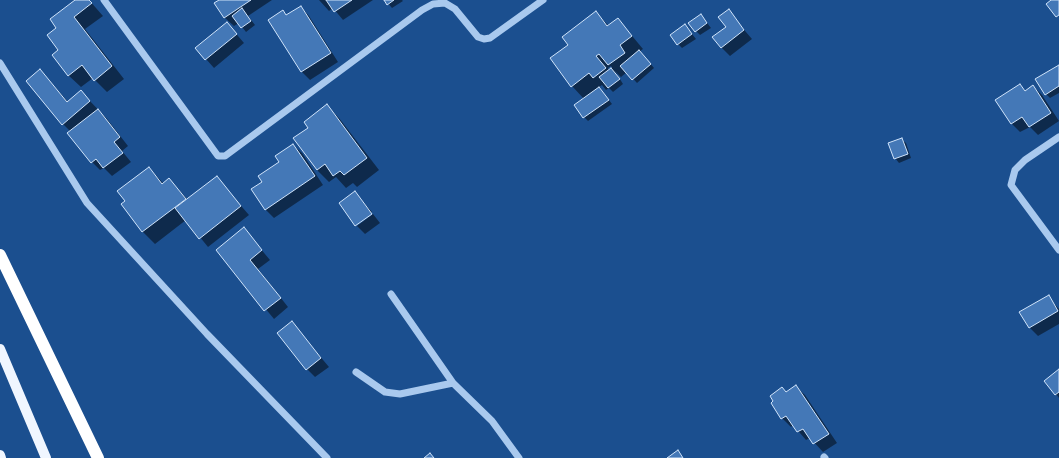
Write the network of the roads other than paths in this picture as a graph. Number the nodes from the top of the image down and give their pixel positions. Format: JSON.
{"nodes":[{"id":1,"x":104,"y":0,"type":"edge"},
{"id":2,"x":543,"y":0,"type":"edge"},
{"id":3,"x":0,"y":63,"type":"edge"},
{"id":4,"x":1059,"y":137,"type":"edge"},
{"id":5,"x":1059,"y":250,"type":"edge"},
{"id":6,"x":0,"y":255,"type":"edge"},
{"id":7,"x":391,"y":294,"type":"dead end"},
{"id":8,"x":0,"y":349,"type":"edge"},
{"id":9,"x":356,"y":372,"type":"dead end"},
{"id":10,"x":453,"y":383,"type":"junction"},
{"id":11,"x":46,"y":458,"type":"edge"},
{"id":12,"x":98,"y":458,"type":"edge"},
{"id":13,"x":327,"y":458,"type":"edge"},
{"id":14,"x":519,"y":458,"type":"edge"}],
"edges":[{"from":1,"to":2,"type":"street"},
{"from":3,"to":13,"type":"street"},
{"from":4,"to":5,"type":"street"},
{"from":6,"to":12,"type":"highway"},
{"from":7,"to":10,"type":"street"},
{"from":8,"to":11,"type":"main road"},
{"from":9,"to":10,"type":"street"},
{"from":10,"to":14,"type":"street"}]}
